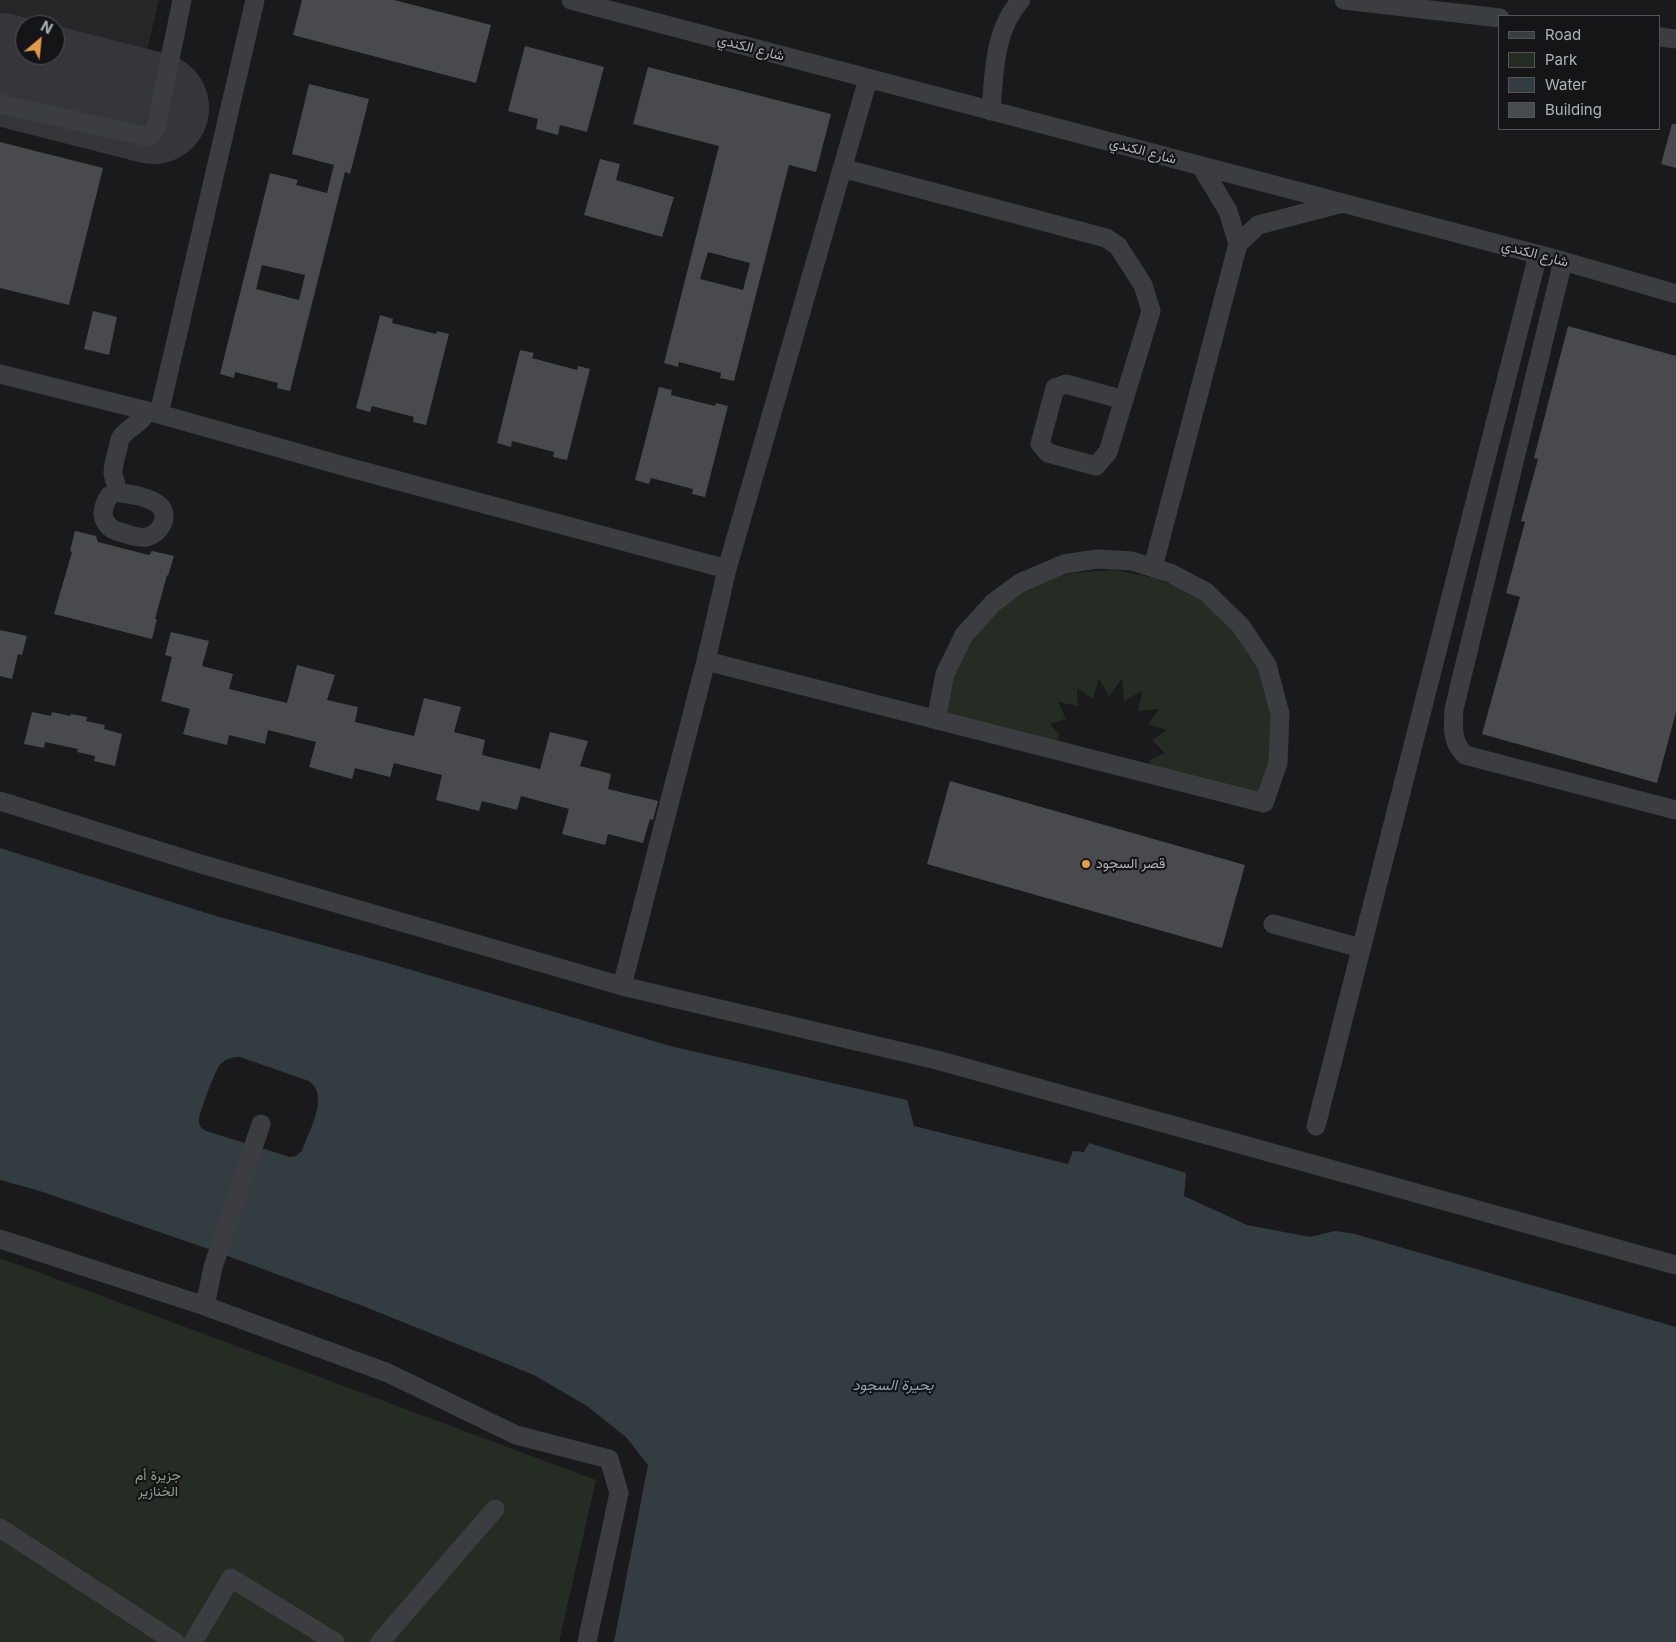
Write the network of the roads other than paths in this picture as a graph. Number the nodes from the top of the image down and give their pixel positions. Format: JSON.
{"nodes":[{"id":1,"x":182,"y":0,"type":"edge"},
{"id":2,"x":255,"y":0,"type":"edge"},
{"id":3,"x":555,"y":0,"type":"edge"},
{"id":4,"x":571,"y":0,"type":"edge"},
{"id":5,"x":1021,"y":0,"type":"edge"},
{"id":6,"x":1344,"y":0,"type":"edge"},
{"id":7,"x":610,"y":10,"type":"junction"},
{"id":8,"x":1498,"y":18,"type":"edge"},
{"id":9,"x":1661,"y":37,"type":"edge"},
{"id":10,"x":1676,"y":39,"type":"edge"},
{"id":11,"x":868,"y":79,"type":"junction"},
{"id":12,"x":0,"y":104,"type":"edge"},
{"id":13,"x":991,"y":111,"type":"junction"},
{"id":14,"x":1201,"y":166,"type":"junction"},
{"id":15,"x":842,"y":168,"type":"junction"},
{"id":16,"x":1343,"y":203,"type":"junction"},
{"id":17,"x":1238,"y":244,"type":"junction"},
{"id":18,"x":1538,"y":254,"type":"junction"},
{"id":19,"x":1563,"y":261,"type":"junction"},
{"id":20,"x":1676,"y":294,"type":"edge"},
{"id":21,"x":0,"y":374,"type":"edge"},
{"id":22,"x":1124,"y":400,"type":"junction"},
{"id":23,"x":153,"y":413,"type":"junction"},
{"id":24,"x":115,"y":492,"type":"dead end"},
{"id":25,"x":1153,"y":567,"type":"junction"},
{"id":26,"x":727,"y":569,"type":"junction"},
{"id":27,"x":706,"y":661,"type":"junction"},
{"id":28,"x":936,"y":720,"type":"junction"},
{"id":29,"x":0,"y":802,"type":"edge"},
{"id":30,"x":1676,"y":810,"type":"edge"},
{"id":31,"x":1272,"y":924,"type":"dead end"},
{"id":32,"x":1361,"y":948,"type":"junction"},
{"id":33,"x":622,"y":986,"type":"junction"},
{"id":34,"x":261,"y":1124,"type":"dead end"},
{"id":35,"x":1316,"y":1126,"type":"dead end"},
{"id":36,"x":0,"y":1239,"type":"edge"},
{"id":37,"x":1676,"y":1265,"type":"edge"},
{"id":38,"x":205,"y":1306,"type":"junction"},
{"id":39,"x":495,"y":1509,"type":"dead end"},
{"id":40,"x":0,"y":1528,"type":"edge"},
{"id":41,"x":174,"y":1642,"type":"edge"},
{"id":42,"x":192,"y":1642,"type":"edge"},
{"id":43,"x":335,"y":1642,"type":"edge"},
{"id":44,"x":380,"y":1642,"type":"edge"},
{"id":45,"x":587,"y":1642,"type":"edge"}],
"edges":[{"from":1,"to":12,"type":"street"},
{"from":2,"to":23,"type":"street"},
{"from":3,"to":7,"type":"street","name":"شارع الكندي"},
{"from":4,"to":7,"type":"street","name":"شارع الكندي"},
{"from":5,"to":13,"type":"street"},
{"from":6,"to":8,"type":"street"},
{"from":7,"to":11,"type":"street","name":"شارع الكندي"},
{"from":9,"to":10,"type":"street"},
{"from":11,"to":13,"type":"street","name":"شارع الكندي"},
{"from":11,"to":15,"type":"street"},
{"from":13,"to":14,"type":"street","name":"شارع الكندي"},
{"from":14,"to":16,"type":"street","name":"شارع الكندي"},
{"from":14,"to":17,"type":"street"},
{"from":15,"to":22,"type":"street"},
{"from":15,"to":26,"type":"street"},
{"from":16,"to":17,"type":"street"},
{"from":16,"to":18,"type":"street","name":"شارع الكندي"},
{"from":17,"to":25,"type":"street"},
{"from":18,"to":19,"type":"street","name":"شارع الكندي"},
{"from":18,"to":32,"type":"street"},
{"from":19,"to":20,"type":"street","name":"شارع الكندي"},
{"from":19,"to":30,"type":"street"},
{"from":21,"to":23,"type":"street"},
{"from":22,"to":22,"type":"street"},
{"from":23,"to":24,"type":"street"},
{"from":23,"to":26,"type":"street"},
{"from":25,"to":28,"type":"street"},
{"from":25,"to":28,"type":"street"},
{"from":26,"to":27,"type":"street"},
{"from":27,"to":28,"type":"street"},
{"from":27,"to":33,"type":"street"},
{"from":29,"to":33,"type":"street"},
{"from":31,"to":32,"type":"street"},
{"from":32,"to":35,"type":"street"},
{"from":33,"to":37,"type":"street"},
{"from":34,"to":38,"type":"street"},
{"from":36,"to":38,"type":"street"},
{"from":38,"to":45,"type":"street"},
{"from":39,"to":44,"type":"street"},
{"from":40,"to":41,"type":"street"},
{"from":42,"to":43,"type":"street"}]}
